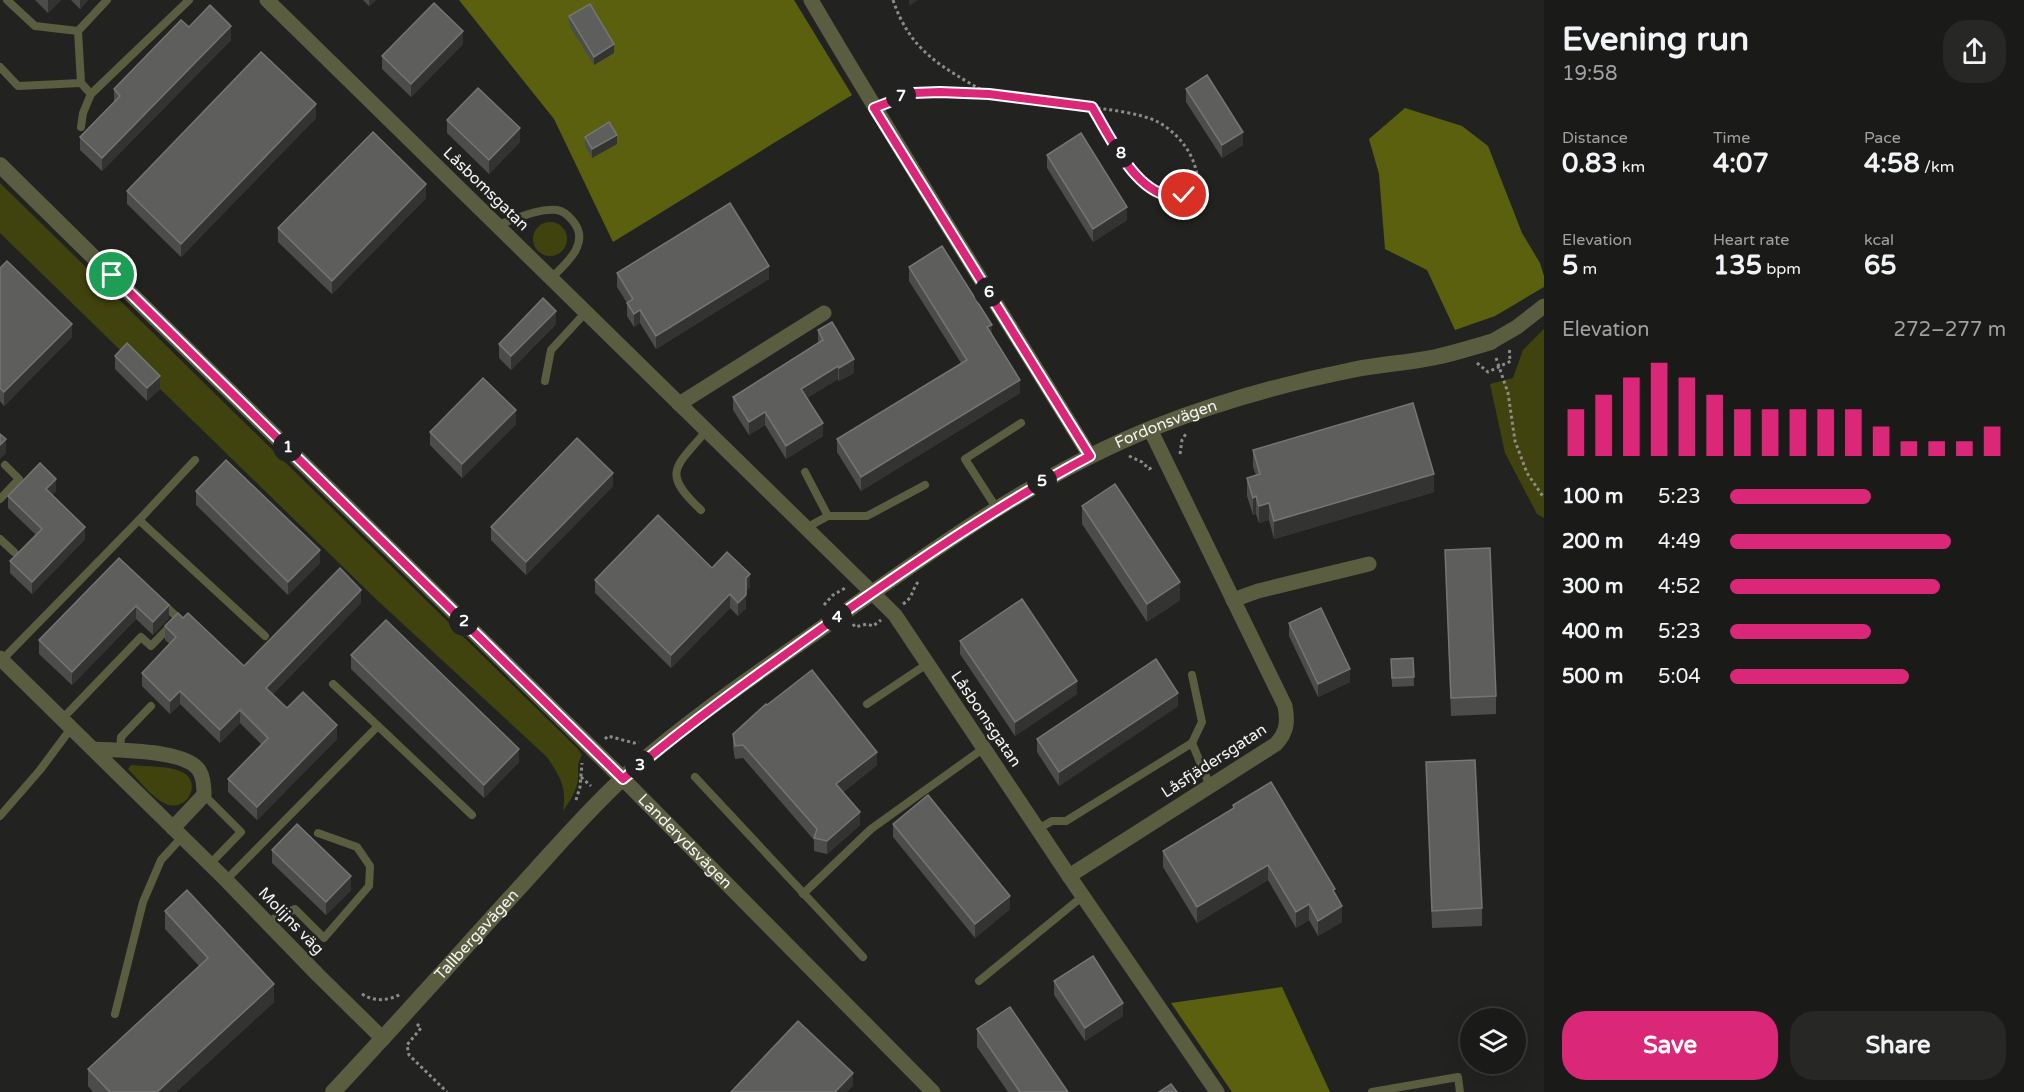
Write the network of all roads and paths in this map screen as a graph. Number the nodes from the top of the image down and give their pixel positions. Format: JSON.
{"nodes":[{"id":1,"x":7,"y":0,"type":"edge"},
{"id":2,"x":107,"y":0,"type":"edge"},
{"id":3,"x":189,"y":0,"type":"edge"},
{"id":4,"x":267,"y":0,"type":"edge"},
{"id":5,"x":811,"y":0,"type":"edge"},
{"id":6,"x":893,"y":0,"type":"edge"},
{"id":7,"x":78,"y":31,"type":"junction"},
{"id":8,"x":0,"y":67,"type":"edge"},
{"id":9,"x":81,"y":83,"type":"junction"},
{"id":10,"x":91,"y":94,"type":"junction"},
{"id":11,"x":989,"y":94,"type":"junction"},
{"id":12,"x":1092,"y":107,"type":"junction"},
{"id":13,"x":874,"y":108,"type":"junction"},
{"id":14,"x":81,"y":127,"type":"dead end"},
{"id":15,"x":0,"y":165,"type":"edge"},
{"id":16,"x":497,"y":225,"type":"junction"},
{"id":17,"x":550,"y":278,"type":"junction"},
{"id":18,"x":1544,"y":306,"type":"edge"},
{"id":19,"x":586,"y":312,"type":"junction"},
{"id":20,"x":824,"y":313,"type":"dead end"},
{"id":21,"x":1491,"y":342,"type":"junction"},
{"id":22,"x":545,"y":381,"type":"dead end"},
{"id":23,"x":680,"y":404,"type":"junction"},
{"id":24,"x":1021,"y":423,"type":"dead end"},
{"id":25,"x":1150,"y":429,"type":"junction"},
{"id":26,"x":706,"y":430,"type":"junction"},
{"id":27,"x":1090,"y":456,"type":"junction"},
{"id":28,"x":195,"y":460,"type":"dead end"},
{"id":29,"x":5,"y":465,"type":"dead end"},
{"id":30,"x":805,"y":472,"type":"dead end"},
{"id":31,"x":925,"y":485,"type":"dead end"},
{"id":32,"x":1544,"y":498,"type":"edge"},
{"id":33,"x":0,"y":500,"type":"edge"},
{"id":34,"x":998,"y":509,"type":"junction"},
{"id":35,"x":701,"y":510,"type":"dead end"},
{"id":36,"x":828,"y":516,"type":"junction"},
{"id":37,"x":139,"y":520,"type":"junction"},
{"id":38,"x":806,"y":528,"type":"junction"},
{"id":39,"x":0,"y":539,"type":"edge"},
{"id":40,"x":14,"y":552,"type":"dead end"},
{"id":41,"x":108,"y":552,"type":"junction"},
{"id":42,"x":116,"y":559,"type":"edge"},
{"id":43,"x":1369,"y":564,"type":"dead end"},
{"id":44,"x":872,"y":593,"type":"junction"},
{"id":45,"x":155,"y":596,"type":"edge"},
{"id":46,"x":1233,"y":600,"type":"junction"},
{"id":47,"x":265,"y":636,"type":"dead end"},
{"id":48,"x":1,"y":659,"type":"edge"},
{"id":49,"x":927,"y":664,"type":"junction"},
{"id":50,"x":1192,"y":675,"type":"dead end"},
{"id":51,"x":333,"y":684,"type":"dead end"},
{"id":52,"x":867,"y":704,"type":"dead end"},
{"id":53,"x":151,"y":706,"type":"dead end"},
{"id":54,"x":67,"y":723,"type":"junction"},
{"id":55,"x":378,"y":726,"type":"junction"},
{"id":56,"x":1192,"y":743,"type":"junction"},
{"id":57,"x":984,"y":748,"type":"junction"},
{"id":58,"x":94,"y":749,"type":"junction"},
{"id":59,"x":120,"y":752,"type":"junction"},
{"id":60,"x":695,"y":777,"type":"dead end"},
{"id":61,"x":623,"y":779,"type":"junction"},
{"id":62,"x":1210,"y":786,"type":"junction"},
{"id":63,"x":204,"y":795,"type":"junction"},
{"id":64,"x":472,"y":815,"type":"dead end"},
{"id":65,"x":0,"y":816,"type":"edge"},
{"id":66,"x":1038,"y":829,"type":"junction"},
{"id":67,"x":177,"y":832,"type":"junction"},
{"id":68,"x":318,"y":833,"type":"dead end"},
{"id":69,"x":210,"y":864,"type":"junction"},
{"id":70,"x":1069,"y":876,"type":"junction"},
{"id":71,"x":226,"y":880,"type":"junction"},
{"id":72,"x":803,"y":894,"type":"junction"},
{"id":73,"x":1083,"y":896,"type":"junction"},
{"id":74,"x":267,"y":922,"type":"junction"},
{"id":75,"x":863,"y":957,"type":"dead end"},
{"id":76,"x":980,"y":981,"type":"dead end"},
{"id":77,"x":390,"y":998,"type":"dead end"},
{"id":78,"x":115,"y":1014,"type":"dead end"},
{"id":79,"x":405,"y":1014,"type":"junction"},
{"id":80,"x":383,"y":1039,"type":"junction"},
{"id":81,"x":333,"y":1092,"type":"edge"},
{"id":82,"x":447,"y":1092,"type":"edge"},
{"id":83,"x":933,"y":1092,"type":"edge"},
{"id":84,"x":1217,"y":1092,"type":"edge"},
{"id":85,"x":1372,"y":1092,"type":"edge"},
{"id":86,"x":1460,"y":1092,"type":"edge"}],
"edges":[{"from":1,"to":7,"type":"lane"},
{"from":2,"to":7,"type":"lane"},
{"from":3,"to":10,"type":"lane"},
{"from":4,"to":16,"type":"street","name":"Låsbomsgatan"},
{"from":5,"to":13,"type":"street"},
{"from":6,"to":11,"type":"path"},
{"from":7,"to":9,"type":"lane"},
{"from":8,"to":9,"type":"lane"},
{"from":9,"to":10,"type":"lane"},
{"from":10,"to":14,"type":"lane"},
{"from":11,"to":12,"type":"path"},
{"from":11,"to":13,"type":"path"},
{"from":12,"to":12,"type":"path"},
{"from":13,"to":27,"type":"street"},
{"from":15,"to":61,"type":"street","name":"Landerydsvägen"},
{"from":16,"to":17,"type":"street","name":"Låsbomsgatan"},
{"from":16,"to":17,"type":"lane"},
{"from":17,"to":19,"type":"street","name":"Låsbomsgatan"},
{"from":18,"to":21,"type":"street","name":"Fordonsvägen"},
{"from":19,"to":22,"type":"lane"},
{"from":19,"to":23,"type":"street","name":"Låsbomsgatan"},
{"from":20,"to":23,"type":"street"},
{"from":21,"to":25,"type":"street","name":"Fordonsvägen"},
{"from":21,"to":32,"type":"path"},
{"from":23,"to":26,"type":"street","name":"Låsbomsgatan"},
{"from":24,"to":34,"type":"lane"},
{"from":25,"to":27,"type":"street","name":"Fordonsvägen"},
{"from":25,"to":46,"type":"street","name":"Låsfjädersgatan"},
{"from":26,"to":35,"type":"lane"},
{"from":26,"to":38,"type":"street","name":"Låsbomsgatan"},
{"from":27,"to":34,"type":"street","name":"Fordonsvägen"},
{"from":28,"to":37,"type":"lane"},
{"from":29,"to":33,"type":"lane"},
{"from":30,"to":36,"type":"lane"},
{"from":31,"to":36,"type":"lane"},
{"from":34,"to":44,"type":"street","name":"Fordonsvägen"},
{"from":36,"to":38,"type":"lane"},
{"from":37,"to":41,"type":"lane"},
{"from":37,"to":47,"type":"lane"},
{"from":38,"to":44,"type":"street","name":"Låsbomsgatan"},
{"from":39,"to":40,"type":"lane"},
{"from":41,"to":42,"type":"lane"},
{"from":41,"to":48,"type":"lane"},
{"from":43,"to":46,"type":"street"},
{"from":44,"to":49,"type":"street","name":"Låsbomsgatan"},
{"from":44,"to":61,"type":"street","name":"Fordonsvägen"},
{"from":45,"to":54,"type":"lane"},
{"from":46,"to":62,"type":"street","name":"Låsfjädersgatan"},
{"from":48,"to":54,"type":"street","name":"Molijns väg"},
{"from":49,"to":52,"type":"lane"},
{"from":49,"to":57,"type":"street","name":"Låsbomsgatan"},
{"from":50,"to":56,"type":"lane"},
{"from":51,"to":55,"type":"lane"},
{"from":53,"to":59,"type":"lane"},
{"from":54,"to":58,"type":"street","name":"Molijns väg"},
{"from":54,"to":65,"type":"lane"},
{"from":55,"to":64,"type":"lane"},
{"from":55,"to":71,"type":"lane"},
{"from":56,"to":62,"type":"lane"},
{"from":56,"to":66,"type":"lane"},
{"from":57,"to":66,"type":"street","name":"Låsbomsgatan"},
{"from":57,"to":72,"type":"lane"},
{"from":58,"to":59,"type":"street"},
{"from":58,"to":67,"type":"street","name":"Molijns väg"},
{"from":59,"to":63,"type":"street"},
{"from":60,"to":72,"type":"lane"},
{"from":61,"to":79,"type":"street","name":"Tallbergavägen"},
{"from":61,"to":83,"type":"street","name":"Landerydsvägen"},
{"from":62,"to":70,"type":"street","name":"Låsfjädersgatan"},
{"from":63,"to":67,"type":"street"},
{"from":63,"to":69,"type":"lane"},
{"from":66,"to":70,"type":"street","name":"Låsbomsgatan"},
{"from":67,"to":69,"type":"street","name":"Molijns väg"},
{"from":67,"to":78,"type":"lane"},
{"from":68,"to":74,"type":"lane"},
{"from":69,"to":71,"type":"street","name":"Molijns väg"},
{"from":70,"to":73,"type":"street","name":"Låsbomsgatan"},
{"from":71,"to":74,"type":"street","name":"Molijns väg"},
{"from":72,"to":75,"type":"lane"},
{"from":73,"to":76,"type":"lane"},
{"from":73,"to":84,"type":"street","name":"Låsbomsgatan"},
{"from":74,"to":80,"type":"street","name":"Molijns väg"},
{"from":77,"to":79,"type":"path"},
{"from":79,"to":80,"type":"street","name":"Tallbergavägen"},
{"from":79,"to":82,"type":"path"},
{"from":80,"to":81,"type":"street","name":"Tallbergavägen"},
{"from":85,"to":86,"type":"lane"}]}
